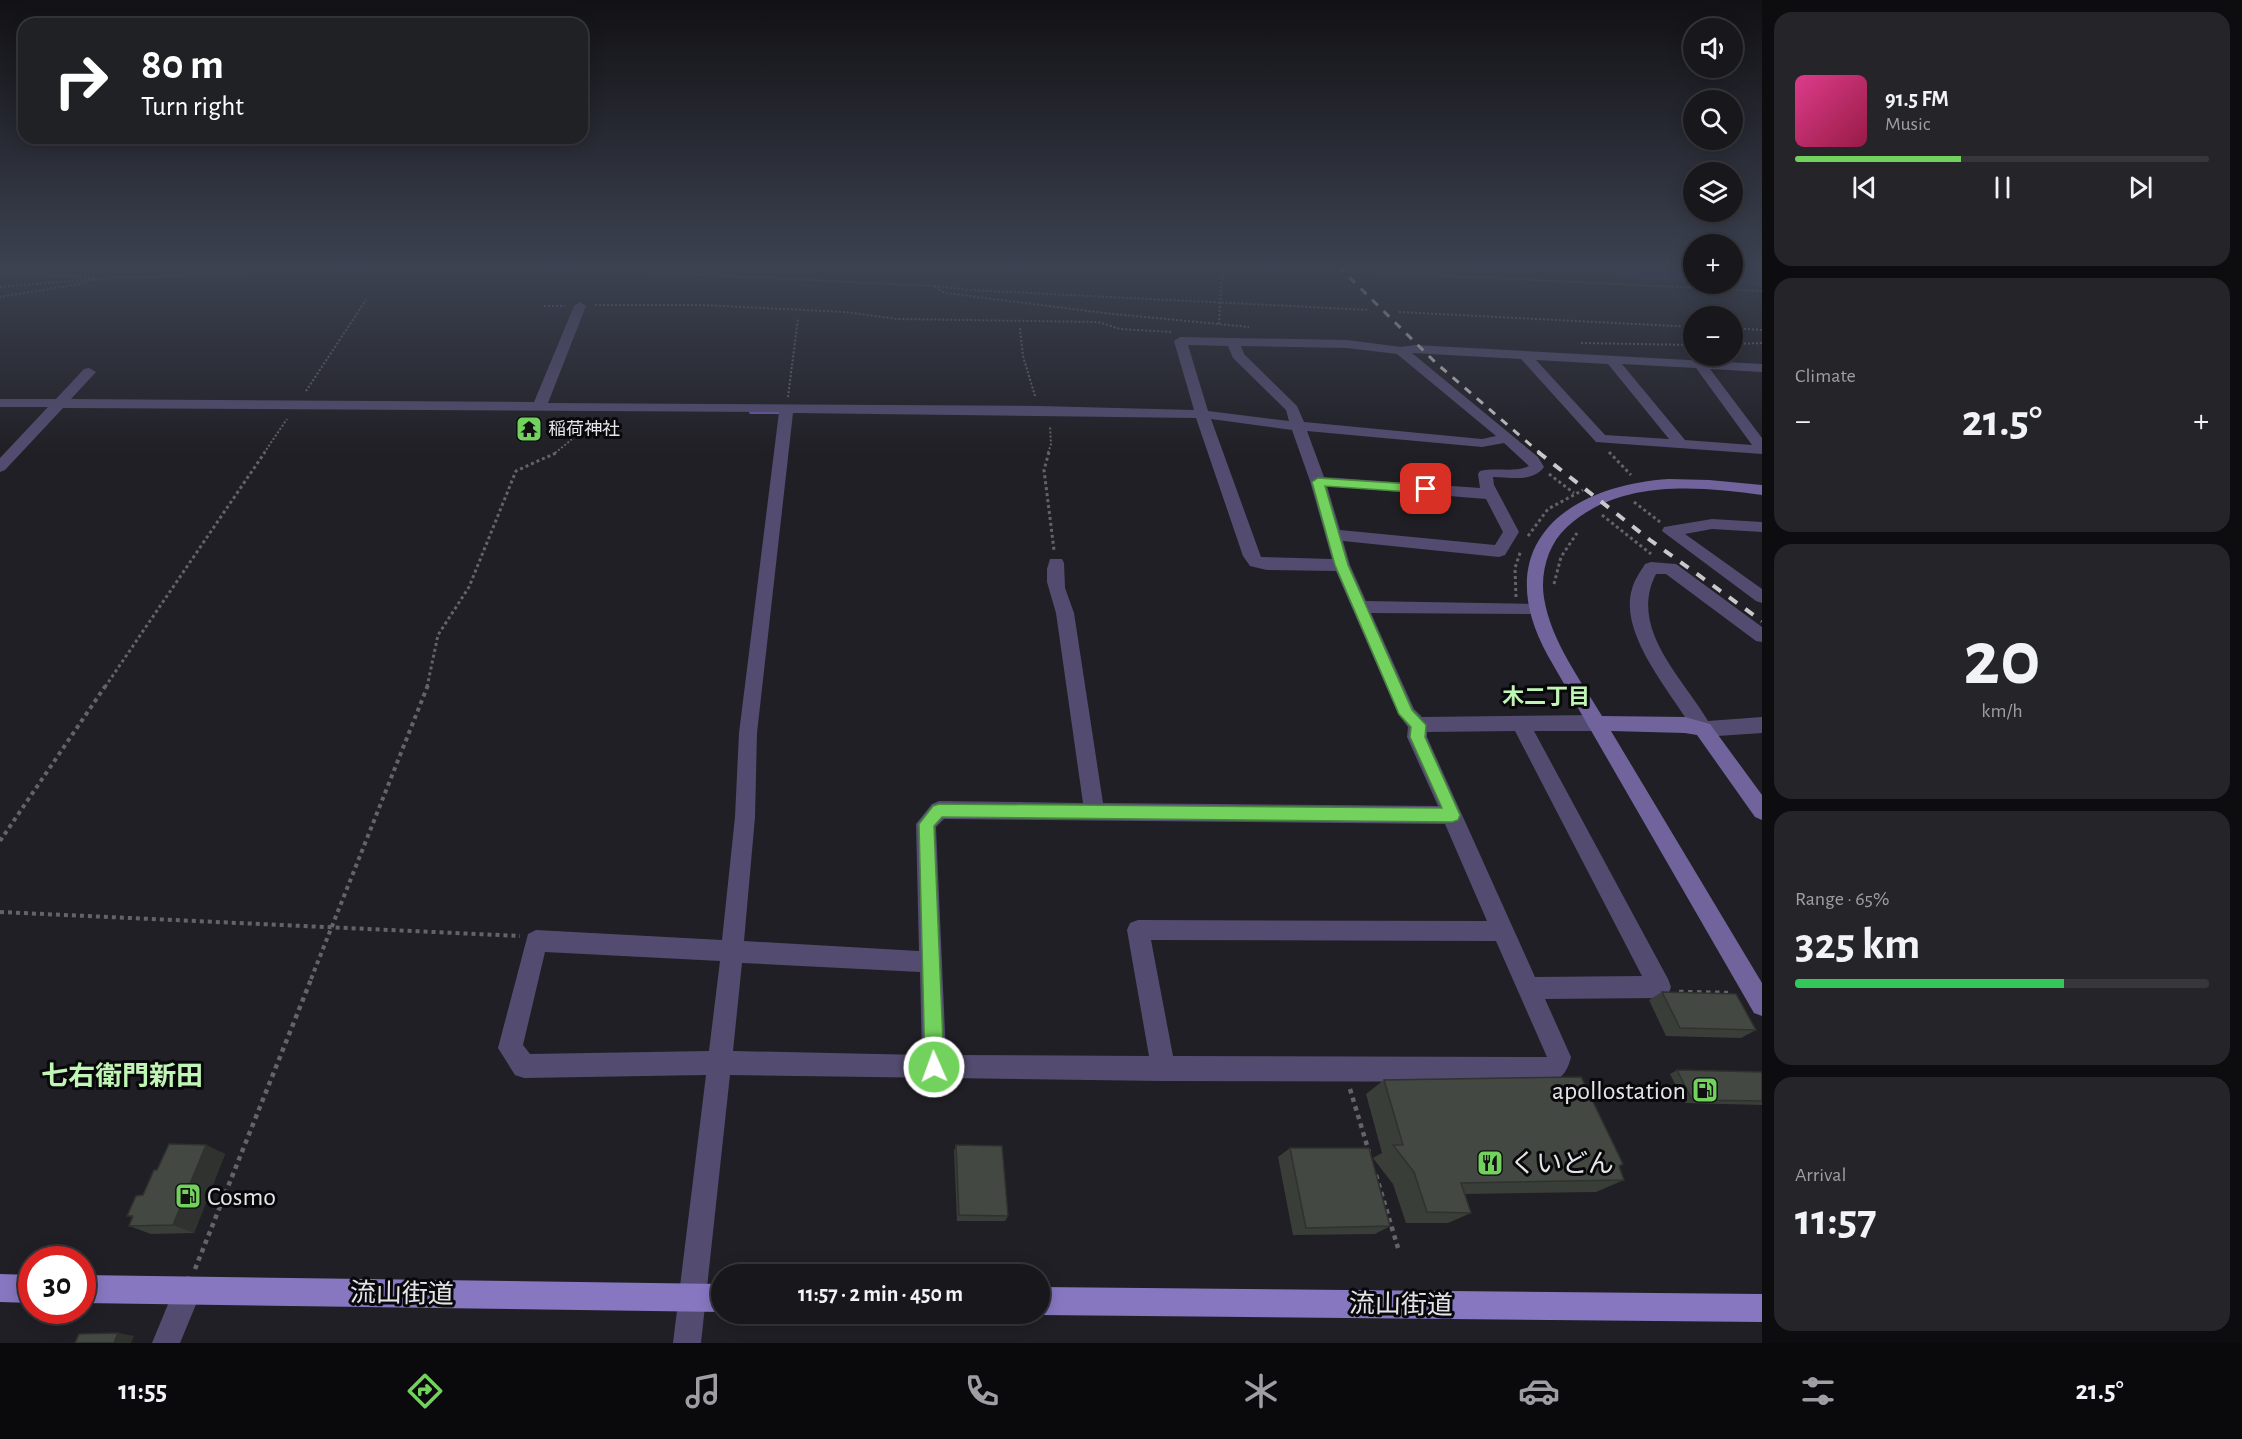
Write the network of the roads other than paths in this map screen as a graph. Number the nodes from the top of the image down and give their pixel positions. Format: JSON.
{"nodes":[{"id":1,"x":571,"y":329,"type":"edge"},
{"id":2,"x":1233,"y":342,"type":"junction"},
{"id":3,"x":1401,"y":351,"type":"junction"},
{"id":4,"x":1525,"y":355,"type":"junction"},
{"id":5,"x":1611,"y":359,"type":"junction"},
{"id":6,"x":1683,"y":363,"type":"edge"},
{"id":7,"x":1701,"y":366,"type":"edge"},
{"id":8,"x":1731,"y":366,"type":"edge"},
{"id":9,"x":1762,"y":368,"type":"edge"},
{"id":10,"x":89,"y":372,"type":"dead end"},
{"id":11,"x":0,"y":403,"type":"edge"},
{"id":12,"x":61,"y":403,"type":"junction"},
{"id":13,"x":540,"y":405,"type":"junction"},
{"id":14,"x":787,"y":412,"type":"junction"},
{"id":15,"x":1202,"y":414,"type":"junction"},
{"id":16,"x":1298,"y":426,"type":"junction"},
{"id":17,"x":1505,"y":438,"type":"junction"},
{"id":18,"x":1680,"y":444,"type":"junction"},
{"id":19,"x":1762,"y":449,"type":"edge"},
{"id":20,"x":0,"y":467,"type":"edge"},
{"id":21,"x":1318,"y":482,"type":"junction"},
{"id":22,"x":1762,"y":490,"type":"edge"},
{"id":23,"x":1490,"y":494,"type":"junction"},
{"id":24,"x":1762,"y":527,"type":"edge"},
{"id":25,"x":1333,"y":535,"type":"junction"},
{"id":26,"x":1056,"y":563,"type":"road end"},
{"id":27,"x":1342,"y":565,"type":"junction"},
{"id":28,"x":1762,"y":597,"type":"edge"},
{"id":29,"x":1360,"y":608,"type":"junction"},
{"id":30,"x":1537,"y":608,"type":"junction"},
{"id":31,"x":1762,"y":636,"type":"edge"},
{"id":32,"x":1597,"y":723,"type":"junction"},
{"id":33,"x":1521,"y":724,"type":"junction"},
{"id":34,"x":1418,"y":725,"type":"junction"},
{"id":35,"x":1762,"y":725,"type":"edge"},
{"id":36,"x":1703,"y":729,"type":"junction"},
{"id":37,"x":1762,"y":811,"type":"edge"},
{"id":38,"x":1095,"y":812,"type":"junction"},
{"id":39,"x":1452,"y":815,"type":"junction"},
{"id":40,"x":1504,"y":931,"type":"junction"},
{"id":41,"x":732,"y":952,"type":"junction"},
{"id":42,"x":931,"y":962,"type":"junction"},
{"id":43,"x":1529,"y":988,"type":"junction"},
{"id":44,"x":1762,"y":1005,"type":"edge"},
{"id":45,"x":721,"y":1063,"type":"junction"},
{"id":46,"x":934,"y":1067,"type":"junction"},
{"id":47,"x":1163,"y":1069,"type":"junction"},
{"id":48,"x":0,"y":1288,"type":"edge"},
{"id":49,"x":18,"y":1288,"type":"edge"},
{"id":50,"x":96,"y":1289,"type":"edge"},
{"id":51,"x":188,"y":1290,"type":"junction"},
{"id":52,"x":692,"y":1298,"type":"junction"},
{"id":53,"x":711,"y":1298,"type":"edge"},
{"id":54,"x":1050,"y":1301,"type":"edge"},
{"id":55,"x":1762,"y":1308,"type":"edge"},
{"id":56,"x":166,"y":1343,"type":"edge"},
{"id":57,"x":687,"y":1343,"type":"edge"}],
"edges":[{"from":1,"to":13,"type":"street"},
{"from":2,"to":3,"type":"street"},
{"from":2,"to":15,"type":"street"},
{"from":2,"to":16,"type":"street"},
{"from":3,"to":4,"type":"street"},
{"from":3,"to":17,"type":"street"},
{"from":4,"to":5,"type":"street"},
{"from":4,"to":18,"type":"street"},
{"from":5,"to":6,"type":"street"},
{"from":5,"to":18,"type":"street"},
{"from":7,"to":19,"type":"street"},
{"from":8,"to":9,"type":"street"},
{"from":10,"to":12,"type":"street"},
{"from":11,"to":12,"type":"street"},
{"from":12,"to":13,"type":"street"},
{"from":12,"to":20,"type":"street"},
{"from":13,"to":14,"type":"street"},
{"from":14,"to":15,"type":"street"},
{"from":14,"to":41,"type":"street"},
{"from":15,"to":16,"type":"street"},
{"from":15,"to":27,"type":"street"},
{"from":16,"to":17,"type":"street"},
{"from":16,"to":21,"type":"street"},
{"from":17,"to":23,"type":"street"},
{"from":18,"to":19,"type":"street"},
{"from":21,"to":23,"type":"street"},
{"from":21,"to":25,"type":"street"},
{"from":22,"to":30,"type":"street"},
{"from":23,"to":25,"type":"street"},
{"from":24,"to":28,"type":"street"},
{"from":25,"to":27,"type":"street"},
{"from":26,"to":38,"type":"street"},
{"from":27,"to":29,"type":"street"},
{"from":29,"to":30,"type":"street"},
{"from":29,"to":34,"type":"street"},
{"from":30,"to":32,"type":"street"},
{"from":31,"to":36,"type":"street"},
{"from":32,"to":33,"type":"street"},
{"from":32,"to":36,"type":"street"},
{"from":32,"to":44,"type":"street"},
{"from":33,"to":34,"type":"street"},
{"from":33,"to":43,"type":"street"},
{"from":34,"to":39,"type":"street"},
{"from":35,"to":36,"type":"street"},
{"from":36,"to":37,"type":"street"},
{"from":38,"to":39,"type":"street"},
{"from":38,"to":42,"type":"street"},
{"from":39,"to":40,"type":"street"},
{"from":40,"to":43,"type":"street"},
{"from":40,"to":47,"type":"street"},
{"from":41,"to":42,"type":"street"},
{"from":41,"to":45,"type":"street"},
{"from":41,"to":45,"type":"street"},
{"from":42,"to":46,"type":"street"},
{"from":43,"to":47,"type":"street"},
{"from":45,"to":46,"type":"street"},
{"from":45,"to":52,"type":"street"},
{"from":46,"to":47,"type":"street"},
{"from":48,"to":49,"type":"main road"},
{"from":50,"to":51,"type":"main road","name":"流山街道"},
{"from":51,"to":52,"type":"main road","name":"流山街道"},
{"from":51,"to":56,"type":"street"},
{"from":52,"to":53,"type":"main road","name":"流山街道"},
{"from":52,"to":57,"type":"street"},
{"from":54,"to":55,"type":"main road","name":"流山街道"}]}
